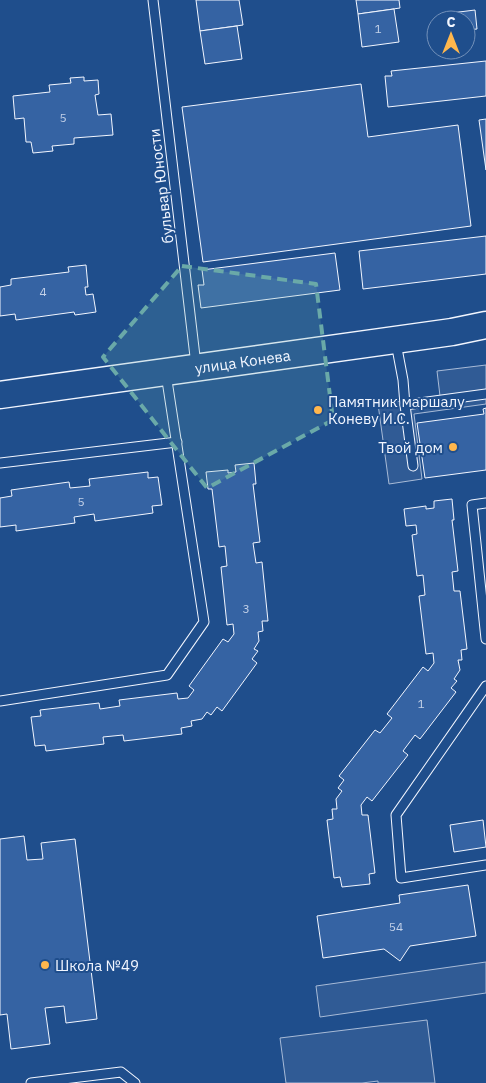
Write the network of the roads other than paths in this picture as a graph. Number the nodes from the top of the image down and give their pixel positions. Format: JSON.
{"nodes":[{"id":1,"x":153,"y":0,"type":"edge"},
{"id":2,"x":486,"y":325,"type":"edge"},
{"id":3,"x":396,"y":340,"type":"junction"},
{"id":4,"x":196,"y":368,"type":"junction"},
{"id":5,"x":166,"y":372,"type":"junction"},
{"id":6,"x":486,"y":394,"type":"edge"},
{"id":7,"x":0,"y":395,"type":"edge"},
{"id":8,"x":405,"y":405,"type":"junction"},
{"id":9,"x":177,"y":442,"type":"junction"},
{"id":10,"x":0,"y":463,"type":"edge"},
{"id":11,"x":413,"y":466,"type":"dead end"},
{"id":12,"x":486,"y":503,"type":"edge"},
{"id":13,"x":486,"y":639,"type":"edge"},
{"id":14,"x":486,"y":686,"type":"edge"},
{"id":15,"x":0,"y":701,"type":"edge"},
{"id":16,"x":486,"y":865,"type":"edge"},
{"id":17,"x":31,"y":1083,"type":"edge"},
{"id":18,"x":135,"y":1083,"type":"edge"}],
"edges":[{"from":1,"to":4,"type":"lane","name":"бульвар Юности"},
{"from":2,"to":3,"type":"street","name":"улица Конева"},
{"from":3,"to":4,"type":"street","name":"улица Конева"},
{"from":3,"to":8,"type":"lane"},
{"from":4,"to":5,"type":"street","name":"улица Конева"},
{"from":5,"to":7,"type":"street","name":"улица Конева"},
{"from":5,"to":9,"type":"lane"},
{"from":6,"to":8,"type":"lane"},
{"from":8,"to":11,"type":"lane"},
{"from":9,"to":10,"type":"lane"},
{"from":9,"to":15,"type":"lane"},
{"from":12,"to":13,"type":"lane"},
{"from":14,"to":16,"type":"lane"},
{"from":17,"to":18,"type":"lane"}]}
